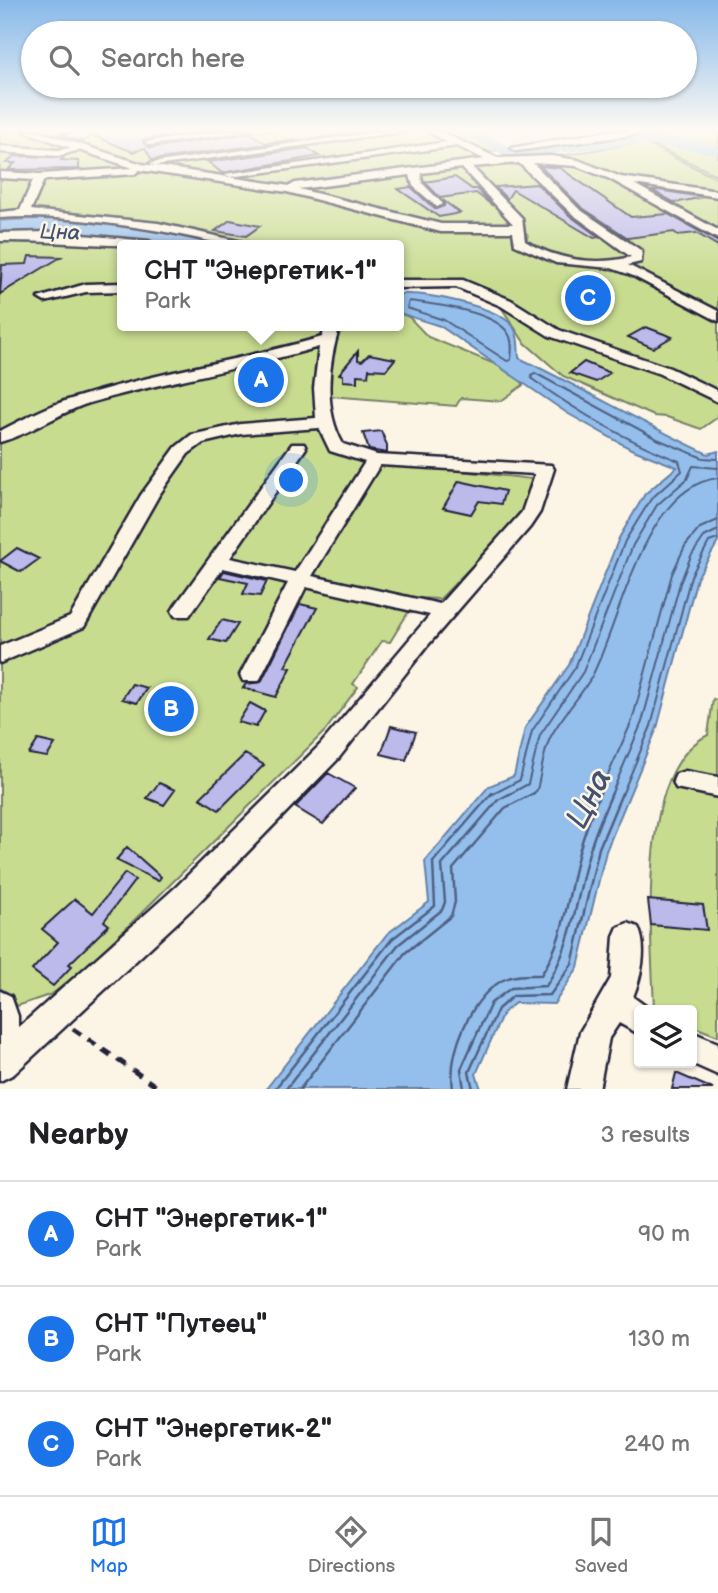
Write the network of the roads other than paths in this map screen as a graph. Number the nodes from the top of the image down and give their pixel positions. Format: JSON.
{"nodes":[{"id":1,"x":38,"y":182,"type":"edge"},
{"id":2,"x":242,"y":182,"type":"edge"},
{"id":3,"x":329,"y":182,"type":"edge"},
{"id":4,"x":417,"y":182,"type":"edge"},
{"id":5,"x":481,"y":182,"type":"edge"},
{"id":6,"x":546,"y":182,"type":"edge"},
{"id":7,"x":623,"y":182,"type":"edge"},
{"id":8,"x":643,"y":182,"type":"edge"},
{"id":9,"x":280,"y":188,"type":"junction"},
{"id":10,"x":718,"y":194,"type":"edge"},
{"id":11,"x":437,"y":204,"type":"dead end"},
{"id":12,"x":24,"y":213,"type":"junction"},
{"id":13,"x":0,"y":215,"type":"edge"},
{"id":14,"x":519,"y":228,"type":"junction"},
{"id":15,"x":718,"y":235,"type":"edge"},
{"id":16,"x":0,"y":237,"type":"edge"},
{"id":17,"x":224,"y":240,"type":"edge"},
{"id":18,"x":117,"y":242,"type":"edge"},
{"id":19,"x":614,"y":265,"type":"junction"},
{"id":20,"x":404,"y":284,"type":"edge"},
{"id":21,"x":117,"y":287,"type":"edge"},
{"id":22,"x":45,"y":298,"type":"dead end"},
{"id":23,"x":718,"y":317,"type":"edge"},
{"id":24,"x":330,"y":333,"type":"edge"},
{"id":25,"x":718,"y":397,"type":"edge"},
{"id":26,"x":325,"y":422,"type":"junction"},
{"id":27,"x":0,"y":437,"type":"edge"},
{"id":28,"x":298,"y":448,"type":"dead end"},
{"id":29,"x":375,"y":460,"type":"junction"},
{"id":30,"x":218,"y":561,"type":"junction"},
{"id":31,"x":300,"y":579,"type":"junction"},
{"id":32,"x":182,"y":611,"type":"dead end"},
{"id":33,"x":445,"y":612,"type":"junction"},
{"id":34,"x":0,"y":654,"type":"edge"},
{"id":35,"x":251,"y":675,"type":"dead end"},
{"id":36,"x":685,"y":781,"type":"dead end"},
{"id":37,"x":718,"y":787,"type":"edge"},
{"id":38,"x":628,"y":936,"type":"dead end"},
{"id":39,"x":0,"y":1006,"type":"edge"},
{"id":40,"x":627,"y":1011,"type":"edge"},
{"id":41,"x":697,"y":1049,"type":"edge"},
{"id":42,"x":718,"y":1059,"type":"edge"},
{"id":43,"x":1,"y":1064,"type":"edge"},
{"id":44,"x":583,"y":1089,"type":"edge"}],
"edges":[{"from":1,"to":12,"type":"lane"},
{"from":2,"to":9,"type":"lane"},
{"from":3,"to":9,"type":"lane"},
{"from":4,"to":11,"type":"lane"},
{"from":5,"to":14,"type":"lane"},
{"from":6,"to":19,"type":"lane"},
{"from":7,"to":15,"type":"lane"},
{"from":8,"to":10,"type":"lane"},
{"from":9,"to":14,"type":"lane"},
{"from":12,"to":13,"type":"lane"},
{"from":12,"to":17,"type":"lane"},
{"from":14,"to":19,"type":"lane"},
{"from":16,"to":18,"type":"lane"},
{"from":19,"to":23,"type":"lane"},
{"from":20,"to":25,"type":"lane"},
{"from":21,"to":22,"type":"lane"},
{"from":24,"to":26,"type":"lane"},
{"from":24,"to":27,"type":"lane"},
{"from":26,"to":29,"type":"lane"},
{"from":26,"to":34,"type":"lane"},
{"from":28,"to":30,"type":"lane"},
{"from":29,"to":31,"type":"lane"},
{"from":29,"to":33,"type":"lane"},
{"from":30,"to":31,"type":"lane"},
{"from":30,"to":32,"type":"lane"},
{"from":31,"to":33,"type":"lane"},
{"from":31,"to":35,"type":"lane"},
{"from":33,"to":43,"type":"lane"},
{"from":36,"to":37,"type":"lane"},
{"from":38,"to":40,"type":"lane"},
{"from":39,"to":43,"type":"lane"},
{"from":40,"to":44,"type":"lane"},
{"from":41,"to":42,"type":"lane"}]}
